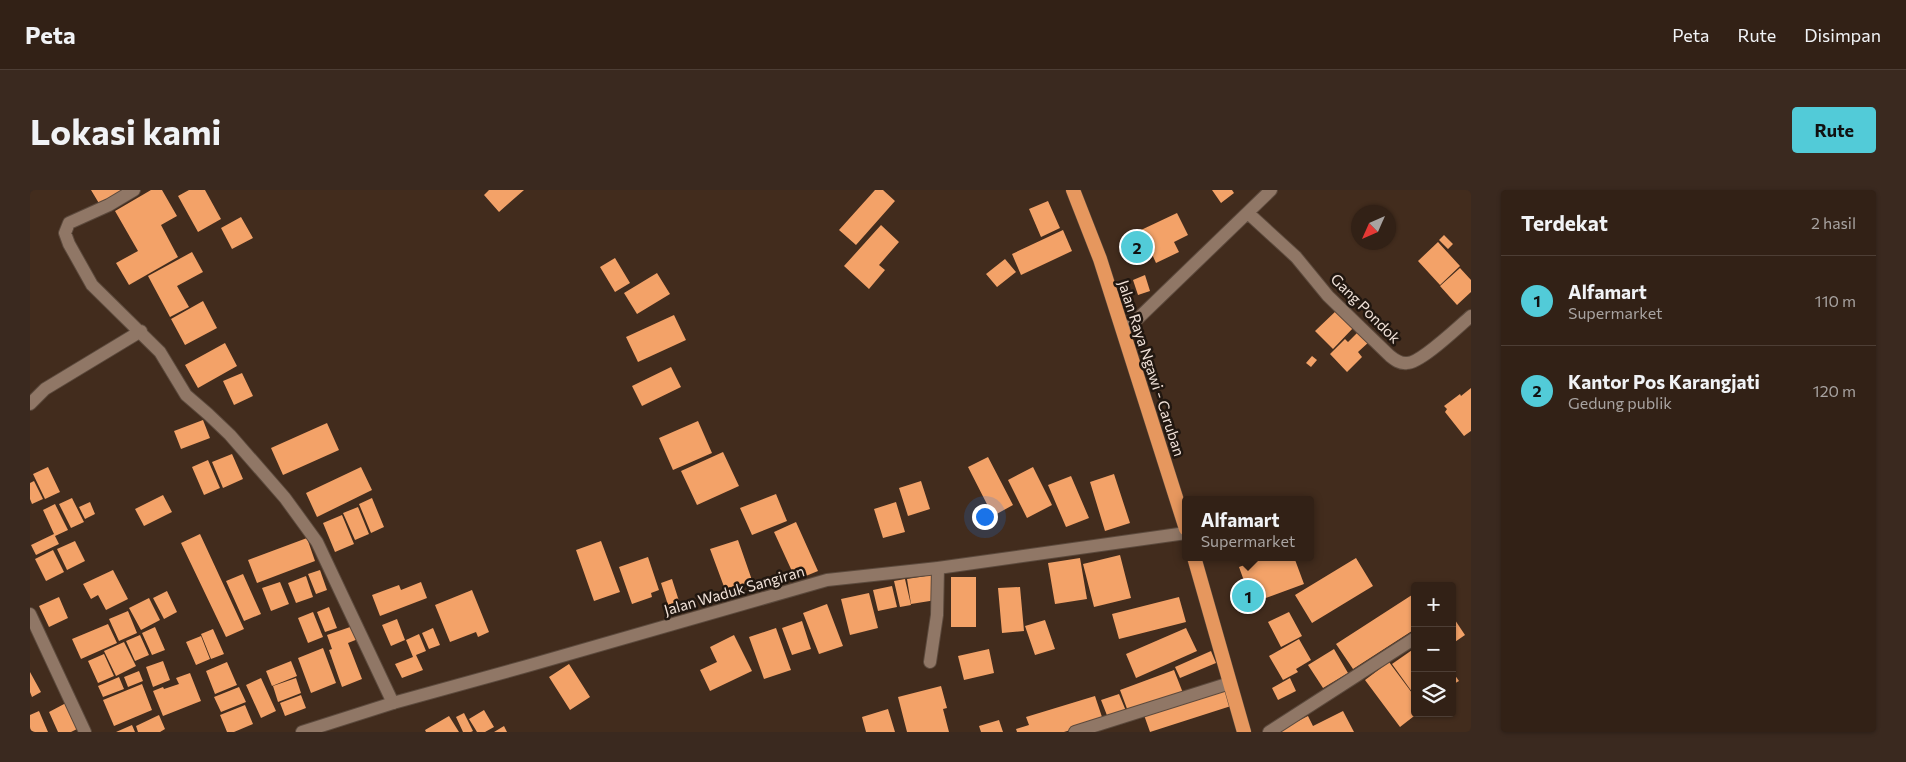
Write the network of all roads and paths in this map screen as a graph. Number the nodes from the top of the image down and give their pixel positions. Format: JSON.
{"nodes":[{"id":1,"x":134,"y":190,"type":"edge"},
{"id":2,"x":1073,"y":190,"type":"edge"},
{"id":3,"x":1271,"y":190,"type":"edge"},
{"id":4,"x":1248,"y":213,"type":"junction"},
{"id":5,"x":1471,"y":316,"type":"edge"},
{"id":6,"x":141,"y":331,"type":"junction"},
{"id":7,"x":1124,"y":332,"type":"junction"},
{"id":8,"x":30,"y":404,"type":"edge"},
{"id":9,"x":1182,"y":516,"type":"edge"},
{"id":10,"x":1182,"y":534,"type":"edge"},
{"id":11,"x":1195,"y":561,"type":"edge"},
{"id":12,"x":938,"y":568,"type":"junction"},
{"id":13,"x":30,"y":614,"type":"edge"},
{"id":14,"x":1411,"y":641,"type":"edge"},
{"id":15,"x":930,"y":662,"type":"dead end"},
{"id":16,"x":1230,"y":683,"type":"junction"},
{"id":17,"x":393,"y":703,"type":"junction"},
{"id":18,"x":85,"y":732,"type":"edge"},
{"id":19,"x":302,"y":732,"type":"edge"},
{"id":20,"x":1075,"y":732,"type":"edge"},
{"id":21,"x":1244,"y":732,"type":"edge"},
{"id":22,"x":1269,"y":732,"type":"edge"}],
"edges":[{"from":1,"to":6,"type":"street"},
{"from":2,"to":7,"type":"highway","name":"Jalan Raya Ngawi - Caruban"},
{"from":3,"to":4,"type":"street"},
{"from":4,"to":5,"type":"street","name":"Gang Pondok"},
{"from":4,"to":7,"type":"street"},
{"from":6,"to":8,"type":"street"},
{"from":6,"to":17,"type":"street"},
{"from":7,"to":9,"type":"highway","name":"Jalan Raya Ngawi - Caruban"},
{"from":10,"to":12,"type":"street","name":"Jalan Waduk Sangiran"},
{"from":11,"to":16,"type":"highway"},
{"from":12,"to":15,"type":"street"},
{"from":12,"to":17,"type":"street","name":"Jalan Waduk Sangiran"},
{"from":13,"to":18,"type":"street"},
{"from":14,"to":22,"type":"street"},
{"from":16,"to":20,"type":"street"},
{"from":16,"to":21,"type":"highway"},
{"from":17,"to":19,"type":"street","name":"Jalan Waduk Sangiran"}]}
